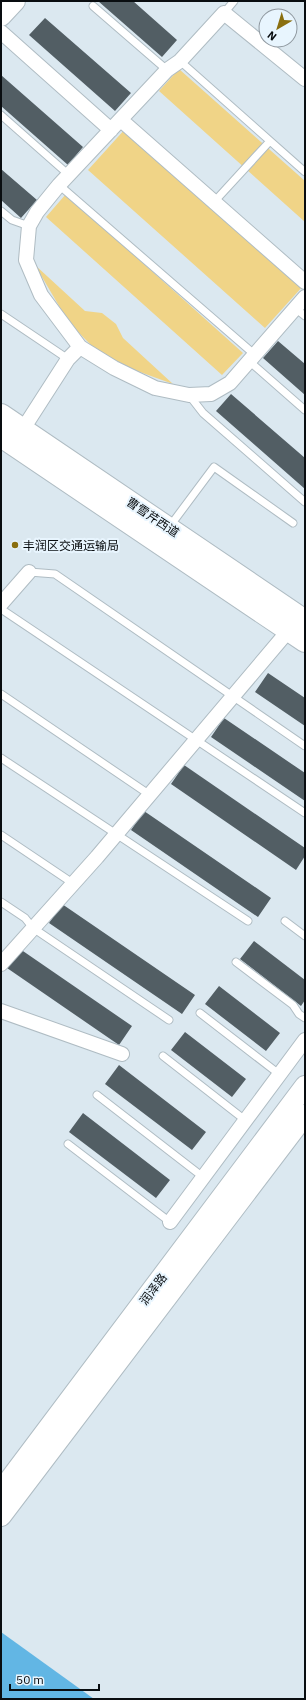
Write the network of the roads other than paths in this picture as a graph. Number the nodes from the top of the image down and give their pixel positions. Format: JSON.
{"nodes":[{"id":1,"x":15,"y":1,"type":"edge"},
{"id":2,"x":234,"y":1,"type":"edge"},
{"id":3,"x":93,"y":6,"type":"dead end"},
{"id":4,"x":224,"y":13,"type":"junction"},
{"id":5,"x":1,"y":16,"type":"edge"},
{"id":6,"x":1,"y":32,"type":"edge"},
{"id":7,"x":180,"y":61,"type":"junction"},
{"id":8,"x":167,"y":70,"type":"junction"},
{"id":9,"x":305,"y":79,"type":"edge"},
{"id":10,"x":1,"y":115,"type":"edge"},
{"id":11,"x":121,"y":120,"type":"junction"},
{"id":12,"x":111,"y":130,"type":"junction"},
{"id":13,"x":270,"y":141,"type":"junction"},
{"id":14,"x":305,"y":172,"type":"edge"},
{"id":15,"x":64,"y":180,"type":"junction"},
{"id":16,"x":214,"y":202,"type":"junction"},
{"id":17,"x":1,"y":211,"type":"edge"},
{"id":18,"x":29,"y":226,"type":"junction"},
{"id":19,"x":305,"y":282,"type":"edge"},
{"id":20,"x":305,"y":297,"type":"edge"},
{"id":21,"x":300,"y":312,"type":"edge"},
{"id":22,"x":1,"y":314,"type":"edge"},
{"id":23,"x":80,"y":347,"type":"junction"},
{"id":24,"x":252,"y":357,"type":"junction"},
{"id":25,"x":68,"y":359,"type":"junction"},
{"id":26,"x":189,"y":395,"type":"junction"},
{"id":27,"x":305,"y":410,"type":"edge"},
{"id":28,"x":1,"y":415,"type":"edge"},
{"id":29,"x":23,"y":429,"type":"junction"},
{"id":30,"x":1,"y":436,"type":"edge"},
{"id":31,"x":305,"y":502,"type":"edge"},
{"id":32,"x":293,"y":523,"type":"dead end"},
{"id":33,"x":169,"y":528,"type":"junction"},
{"id":34,"x":29,"y":572,"type":"joint"},
{"id":35,"x":1,"y":604,"type":"edge"},
{"id":36,"x":1,"y":609,"type":"edge"},
{"id":37,"x":300,"y":631,"type":"edge"},
{"id":38,"x":1,"y":694,"type":"edge"},
{"id":39,"x":233,"y":696,"type":"junction"},
{"id":40,"x":197,"y":739,"type":"junction"},
{"id":41,"x":305,"y":746,"type":"edge"},
{"id":42,"x":1,"y":758,"type":"edge"},
{"id":43,"x":150,"y":795,"type":"junction"},
{"id":44,"x":305,"y":813,"type":"edge"},
{"id":45,"x":1,"y":835,"type":"edge"},
{"id":46,"x":116,"y":835,"type":"junction"},
{"id":47,"x":74,"y":884,"type":"junction"},
{"id":48,"x":1,"y":902,"type":"edge"},
{"id":49,"x":248,"y":921,"type":"dead end"},
{"id":50,"x":285,"y":921,"type":"dead end"},
{"id":51,"x":33,"y":928,"type":"junction"},
{"id":52,"x":305,"y":936,"type":"edge"},
{"id":53,"x":236,"y":962,"type":"dead end"},
{"id":54,"x":1,"y":964,"type":"edge"},
{"id":55,"x":1,"y":1011,"type":"edge"},
{"id":56,"x":200,"y":1013,"type":"dead end"},
{"id":57,"x":305,"y":1018,"type":"edge"},
{"id":58,"x":169,"y":1020,"type":"dead end"},
{"id":59,"x":305,"y":1040,"type":"edge"},
{"id":60,"x":122,"y":1054,"type":"dead end"},
{"id":61,"x":163,"y":1056,"type":"dead end"},
{"id":62,"x":279,"y":1074,"type":"junction"},
{"id":63,"x":305,"y":1086,"type":"edge"},
{"id":64,"x":97,"y":1095,"type":"dead end"},
{"id":65,"x":305,"y":1115,"type":"edge"},
{"id":66,"x":245,"y":1120,"type":"junction"},
{"id":67,"x":68,"y":1144,"type":"dead end"},
{"id":68,"x":203,"y":1177,"type":"junction"},
{"id":69,"x":170,"y":1222,"type":"joint"},
{"id":70,"x":1,"y":1491,"type":"edge"},
{"id":71,"x":1,"y":1516,"type":"edge"}],
"edges":[{"from":1,"to":5,"type":"main road"},
{"from":2,"to":4,"type":"lane"},
{"from":3,"to":8,"type":"lane"},
{"from":4,"to":7,"type":"street"},
{"from":4,"to":9,"type":"street"},
{"from":6,"to":12,"type":"street"},
{"from":7,"to":8,"type":"street"},
{"from":7,"to":13,"type":"lane"},
{"from":8,"to":11,"type":"street"},
{"from":10,"to":15,"type":"lane"},
{"from":11,"to":12,"type":"street"},
{"from":11,"to":16,"type":"street"},
{"from":12,"to":15,"type":"street"},
{"from":13,"to":14,"type":"lane"},
{"from":13,"to":16,"type":"lane"},
{"from":15,"to":18,"type":"street"},
{"from":15,"to":24,"type":"lane"},
{"from":16,"to":19,"type":"street"},
{"from":17,"to":18,"type":"lane"},
{"from":18,"to":23,"type":"street"},
{"from":20,"to":21,"type":"street"},
{"from":21,"to":24,"type":"street"},
{"from":22,"to":25,"type":"lane"},
{"from":23,"to":25,"type":"street"},
{"from":23,"to":26,"type":"street"},
{"from":24,"to":26,"type":"street"},
{"from":24,"to":27,"type":"lane"},
{"from":25,"to":29,"type":"street"},
{"from":26,"to":31,"type":"lane"},
{"from":28,"to":29,"type":"main road","name":"曹雪芹西道"},
{"from":29,"to":33,"type":"main road","name":"曹雪芹西道"},
{"from":30,"to":37,"type":"main road","name":"曹雪芹西道"},
{"from":32,"to":33,"type":"lane"},
{"from":33,"to":37,"type":"main road","name":"曹雪芹西道"},
{"from":34,"to":35,"type":"street"},
{"from":34,"to":39,"type":"lane"},
{"from":36,"to":40,"type":"lane"},
{"from":37,"to":39,"type":"street"},
{"from":38,"to":43,"type":"lane"},
{"from":39,"to":40,"type":"street"},
{"from":39,"to":41,"type":"lane"},
{"from":40,"to":43,"type":"street"},
{"from":40,"to":44,"type":"lane"},
{"from":42,"to":46,"type":"lane"},
{"from":43,"to":46,"type":"street"},
{"from":45,"to":47,"type":"lane"},
{"from":46,"to":47,"type":"street"},
{"from":46,"to":49,"type":"lane"},
{"from":47,"to":51,"type":"street"},
{"from":48,"to":51,"type":"lane"},
{"from":50,"to":52,"type":"lane"},
{"from":51,"to":54,"type":"street"},
{"from":51,"to":58,"type":"lane"},
{"from":53,"to":57,"type":"lane"},
{"from":55,"to":60,"type":"street"},
{"from":56,"to":62,"type":"lane"},
{"from":59,"to":62,"type":"street"},
{"from":61,"to":66,"type":"lane"},
{"from":62,"to":66,"type":"street"},
{"from":63,"to":70,"type":"main road","name":"润泽路"},
{"from":64,"to":68,"type":"lane"},
{"from":65,"to":71,"type":"main road","name":"润泽路"},
{"from":66,"to":68,"type":"street"},
{"from":67,"to":69,"type":"lane"},
{"from":68,"to":69,"type":"street"}]}
